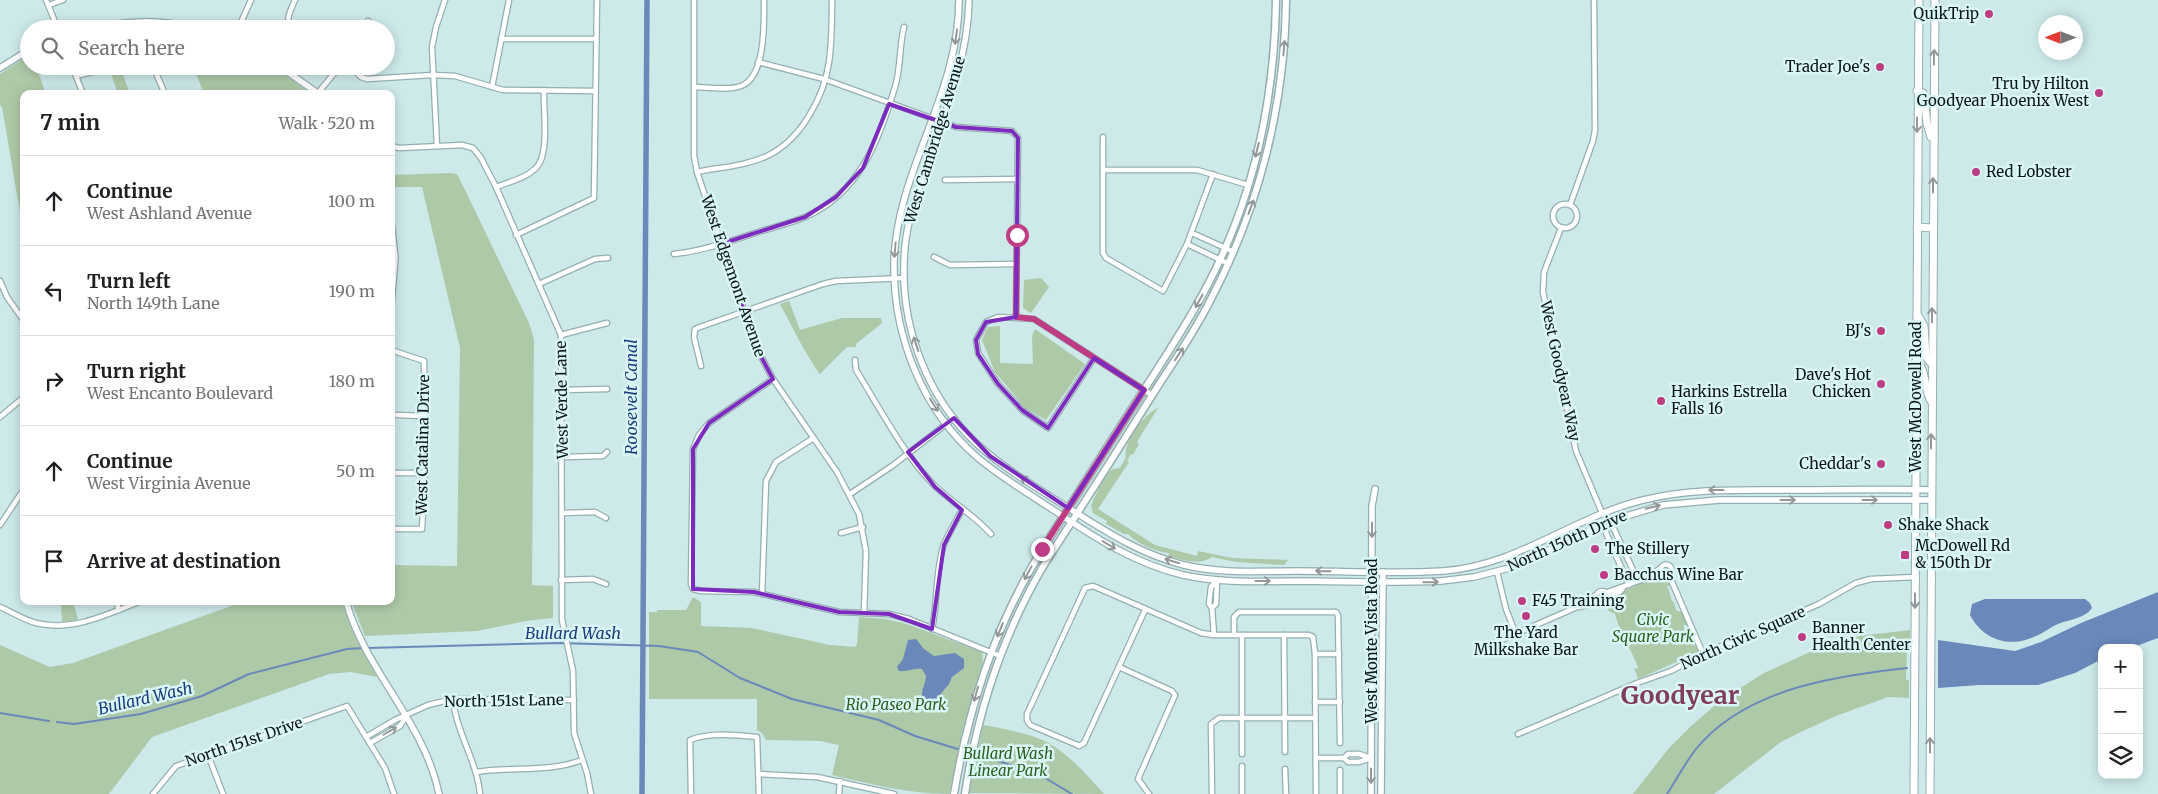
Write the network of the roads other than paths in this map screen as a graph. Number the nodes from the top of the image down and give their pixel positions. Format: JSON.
{"nodes":[{"id":1,"x":63,"y":0,"type":"edge"},
{"id":2,"x":251,"y":0,"type":"edge"},
{"id":3,"x":294,"y":0,"type":"edge"},
{"id":4,"x":445,"y":0,"type":"edge"},
{"id":5,"x":509,"y":0,"type":"edge"},
{"id":6,"x":596,"y":0,"type":"edge"},
{"id":7,"x":694,"y":0,"type":"edge"},
{"id":8,"x":764,"y":0,"type":"edge"},
{"id":9,"x":832,"y":0,"type":"edge"},
{"id":10,"x":959,"y":0,"type":"edge"},
{"id":11,"x":969,"y":0,"type":"edge"},
{"id":12,"x":1276,"y":0,"type":"edge"},
{"id":13,"x":1286,"y":0,"type":"edge"},
{"id":14,"x":1594,"y":0,"type":"edge"},
{"id":15,"x":1919,"y":0,"type":"edge"},
{"id":16,"x":1935,"y":0,"type":"edge"},
{"id":17,"x":47,"y":2,"type":"edge"},
{"id":18,"x":54,"y":20,"type":"edge"},
{"id":19,"x":242,"y":20,"type":"edge"},
{"id":20,"x":288,"y":20,"type":"edge"},
{"id":21,"x":904,"y":27,"type":"dead end"},
{"id":22,"x":501,"y":39,"type":"junction"},
{"id":23,"x":596,"y":39,"type":"junction"},
{"id":24,"x":20,"y":56,"type":"edge"},
{"id":25,"x":758,"y":62,"type":"junction"},
{"id":26,"x":0,"y":68,"type":"edge"},
{"id":27,"x":80,"y":75,"type":"edge"},
{"id":28,"x":157,"y":75,"type":"edge"},
{"id":29,"x":292,"y":75,"type":"edge"},
{"id":30,"x":333,"y":75,"type":"edge"},
{"id":31,"x":359,"y":75,"type":"edge"},
{"id":32,"x":433,"y":75,"type":"junction"},
{"id":33,"x":76,"y":76,"type":"joint"},
{"id":34,"x":824,"y":79,"type":"junction"},
{"id":35,"x":492,"y":87,"type":"junction"},
{"id":36,"x":694,"y":87,"type":"junction"},
{"id":37,"x":81,"y":90,"type":"edge"},
{"id":38,"x":163,"y":90,"type":"edge"},
{"id":39,"x":315,"y":90,"type":"edge"},
{"id":40,"x":321,"y":90,"type":"edge"},
{"id":41,"x":544,"y":90,"type":"junction"},
{"id":42,"x":595,"y":91,"type":"junction"},
{"id":43,"x":1917,"y":91,"type":"junction"},
{"id":44,"x":1268,"y":103,"type":"junction"},
{"id":45,"x":889,"y":104,"type":"junction"},
{"id":46,"x":1277,"y":104,"type":"junction"},
{"id":47,"x":933,"y":120,"type":"junction"},
{"id":48,"x":941,"y":123,"type":"junction"},
{"id":49,"x":1103,"y":137,"type":"dead end"},
{"id":50,"x":1933,"y":142,"type":"junction"},
{"id":51,"x":437,"y":146,"type":"junction"},
{"id":52,"x":395,"y":147,"type":"edge"},
{"id":53,"x":1103,"y":170,"type":"junction"},
{"id":54,"x":697,"y":172,"type":"junction"},
{"id":55,"x":1213,"y":174,"type":"junction"},
{"id":56,"x":1018,"y":179,"type":"junction"},
{"id":57,"x":945,"y":180,"type":"dead end"},
{"id":58,"x":1248,"y":185,"type":"junction"},
{"id":59,"x":496,"y":187,"type":"junction"},
{"id":60,"x":1570,"y":205,"type":"junction"},
{"id":61,"x":1917,"y":227,"type":"junction"},
{"id":62,"x":1561,"y":228,"type":"junction"},
{"id":63,"x":1933,"y":228,"type":"junction"},
{"id":64,"x":1192,"y":233,"type":"junction"},
{"id":65,"x":516,"y":235,"type":"junction"},
{"id":66,"x":721,"y":244,"type":"junction"},
{"id":67,"x":1187,"y":244,"type":"junction"},
{"id":68,"x":1225,"y":248,"type":"junction"},
{"id":69,"x":1234,"y":252,"type":"junction"},
{"id":70,"x":674,"y":254,"type":"dead end"},
{"id":71,"x":608,"y":258,"type":"dead end"},
{"id":72,"x":934,"y":258,"type":"dead end"},
{"id":73,"x":1220,"y":260,"type":"junction"},
{"id":74,"x":1016,"y":264,"type":"junction"},
{"id":75,"x":1229,"y":264,"type":"junction"},
{"id":76,"x":894,"y":278,"type":"junction"},
{"id":77,"x":904,"y":278,"type":"junction"},
{"id":78,"x":0,"y":281,"type":"edge"},
{"id":79,"x":539,"y":284,"type":"junction"},
{"id":80,"x":744,"y":310,"type":"junction"},
{"id":81,"x":1917,"y":314,"type":"junction"},
{"id":82,"x":20,"y":315,"type":"edge"},
{"id":83,"x":1016,"y":317,"type":"junction"},
{"id":84,"x":608,"y":323,"type":"dead end"},
{"id":85,"x":561,"y":335,"type":"junction"},
{"id":86,"x":395,"y":351,"type":"edge"},
{"id":87,"x":1094,"y":358,"type":"junction"},
{"id":88,"x":855,"y":360,"type":"dead end"},
{"id":89,"x":1916,"y":361,"type":"junction"},
{"id":90,"x":1932,"y":364,"type":"junction"},
{"id":91,"x":701,"y":366,"type":"dead end"},
{"id":92,"x":773,"y":379,"type":"junction"},
{"id":93,"x":607,"y":389,"type":"dead end"},
{"id":94,"x":563,"y":390,"type":"junction"},
{"id":95,"x":1144,"y":390,"type":"junction"},
{"id":96,"x":1152,"y":395,"type":"junction"},
{"id":97,"x":20,"y":400,"type":"edge"},
{"id":98,"x":1932,"y":404,"type":"junction"},
{"id":99,"x":397,"y":416,"type":"dead end"},
{"id":100,"x":424,"y":416,"type":"junction"},
{"id":101,"x":0,"y":417,"type":"edge"},
{"id":102,"x":954,"y":418,"type":"junction"},
{"id":103,"x":946,"y":424,"type":"junction"},
{"id":104,"x":812,"y":439,"type":"junction"},
{"id":105,"x":607,"y":452,"type":"dead end"},
{"id":106,"x":908,"y":452,"type":"junction"},
{"id":107,"x":563,"y":457,"type":"junction"},
{"id":108,"x":395,"y":473,"type":"edge"},
{"id":109,"x":425,"y":473,"type":"junction"},
{"id":110,"x":1375,"y":489,"type":"dead end"},
{"id":111,"x":1916,"y":489,"type":"junction"},
{"id":112,"x":1931,"y":490,"type":"junction"},
{"id":113,"x":850,"y":494,"type":"junction"},
{"id":114,"x":20,"y":495,"type":"edge"},
{"id":115,"x":1916,"y":500,"type":"junction"},
{"id":116,"x":1931,"y":500,"type":"junction"},
{"id":117,"x":962,"y":510,"type":"junction"},
{"id":118,"x":563,"y":513,"type":"junction"},
{"id":119,"x":1602,"y":513,"type":"junction"},
{"id":120,"x":1070,"y":515,"type":"junction"},
{"id":121,"x":606,"y":518,"type":"dead end"},
{"id":122,"x":1607,"y":522,"type":"junction"},
{"id":123,"x":0,"y":525,"type":"edge"},
{"id":124,"x":863,"y":527,"type":"junction"},
{"id":125,"x":395,"y":529,"type":"edge"},
{"id":126,"x":841,"y":533,"type":"dead end"},
{"id":127,"x":992,"y":534,"type":"dead end"},
{"id":128,"x":1660,"y":568,"type":"junction"},
{"id":129,"x":1217,"y":570,"type":"junction"},
{"id":130,"x":1372,"y":572,"type":"junction"},
{"id":131,"x":1383,"y":572,"type":"junction"},
{"id":132,"x":1497,"y":572,"type":"junction"},
{"id":133,"x":1663,"y":575,"type":"junction"},
{"id":134,"x":1669,"y":575,"type":"junction"},
{"id":135,"x":1915,"y":577,"type":"junction"},
{"id":136,"x":1644,"y":579,"type":"junction"},
{"id":137,"x":561,"y":580,"type":"junction"},
{"id":138,"x":1217,"y":580,"type":"junction"},
{"id":139,"x":1638,"y":581,"type":"junction"},
{"id":140,"x":1372,"y":582,"type":"junction"},
{"id":141,"x":1382,"y":582,"type":"junction"},
{"id":142,"x":606,"y":584,"type":"dead end"},
{"id":143,"x":1629,"y":585,"type":"junction"},
{"id":144,"x":762,"y":594,"type":"junction"},
{"id":145,"x":1596,"y":595,"type":"junction"},
{"id":146,"x":1607,"y":595,"type":"junction"},
{"id":147,"x":1598,"y":602,"type":"junction"},
{"id":148,"x":117,"y":605,"type":"edge"},
{"id":149,"x":132,"y":605,"type":"edge"},
{"id":150,"x":348,"y":605,"type":"edge"},
{"id":151,"x":0,"y":607,"type":"edge"},
{"id":152,"x":1577,"y":607,"type":"junction"},
{"id":153,"x":119,"y":610,"type":"junction"},
{"id":154,"x":1145,"y":610,"type":"junction"},
{"id":155,"x":864,"y":613,"type":"junction"},
{"id":156,"x":932,"y":629,"type":"junction"},
{"id":157,"x":1214,"y":635,"type":"junction"},
{"id":158,"x":1234,"y":635,"type":"junction"},
{"id":159,"x":1284,"y":635,"type":"junction"},
{"id":160,"x":1516,"y":635,"type":"junction"},
{"id":161,"x":1242,"y":636,"type":"junction"},
{"id":162,"x":1481,"y":649,"type":"dead end"},
{"id":163,"x":991,"y":652,"type":"junction"},
{"id":164,"x":1315,"y":654,"type":"junction"},
{"id":165,"x":1339,"y":654,"type":"junction"},
{"id":166,"x":1702,"y":654,"type":"junction"},
{"id":167,"x":1000,"y":656,"type":"junction"},
{"id":168,"x":1119,"y":667,"type":"junction"},
{"id":169,"x":453,"y":699,"type":"junction"},
{"id":170,"x":574,"y":700,"type":"junction"},
{"id":171,"x":1315,"y":702,"type":"junction"},
{"id":172,"x":1340,"y":702,"type":"junction"},
{"id":173,"x":406,"y":716,"type":"junction"},
{"id":174,"x":1242,"y":718,"type":"junction"},
{"id":175,"x":1284,"y":718,"type":"junction"},
{"id":176,"x":1315,"y":718,"type":"junction"},
{"id":177,"x":1518,"y":734,"type":"dead end"},
{"id":178,"x":366,"y":737,"type":"junction"},
{"id":179,"x":370,"y":743,"type":"junction"},
{"id":180,"x":1340,"y":743,"type":"dead end"},
{"id":181,"x":1285,"y":752,"type":"dead end"},
{"id":182,"x":1242,"y":754,"type":"dead end"},
{"id":183,"x":208,"y":755,"type":"junction"},
{"id":184,"x":1316,"y":758,"type":"junction"},
{"id":185,"x":1344,"y":758,"type":"junction"},
{"id":186,"x":1371,"y":758,"type":"junction"},
{"id":187,"x":1381,"y":758,"type":"junction"},
{"id":188,"x":582,"y":760,"type":"junction"},
{"id":189,"x":1242,"y":766,"type":"dead end"},
{"id":190,"x":1285,"y":769,"type":"dead end"},
{"id":191,"x":1340,"y":770,"type":"dead end"},
{"id":192,"x":476,"y":772,"type":"junction"},
{"id":193,"x":759,"y":774,"type":"junction"},
{"id":194,"x":840,"y":781,"type":"junction"},
{"id":195,"x":1914,"y":791,"type":"edge"},
{"id":196,"x":152,"y":794,"type":"edge"},
{"id":197,"x":223,"y":794,"type":"edge"},
{"id":198,"x":394,"y":794,"type":"edge"},
{"id":199,"x":439,"y":794,"type":"edge"},
{"id":200,"x":480,"y":794,"type":"edge"},
{"id":201,"x":591,"y":794,"type":"edge"},
{"id":202,"x":691,"y":794,"type":"edge"},
{"id":203,"x":759,"y":794,"type":"edge"},
{"id":204,"x":839,"y":794,"type":"edge"},
{"id":205,"x":894,"y":794,"type":"edge"},
{"id":206,"x":954,"y":794,"type":"edge"},
{"id":207,"x":964,"y":794,"type":"edge"},
{"id":208,"x":1149,"y":794,"type":"edge"},
{"id":209,"x":1212,"y":794,"type":"edge"},
{"id":210,"x":1242,"y":794,"type":"edge"},
{"id":211,"x":1286,"y":794,"type":"edge"},
{"id":212,"x":1316,"y":794,"type":"edge"},
{"id":213,"x":1340,"y":794,"type":"edge"},
{"id":214,"x":1371,"y":794,"type":"edge"},
{"id":215,"x":1381,"y":794,"type":"edge"},
{"id":216,"x":1921,"y":794,"type":"edge"},
{"id":217,"x":1930,"y":794,"type":"edge"}],
"edges":[{"from":1,"to":17,"type":"street"},
{"from":2,"to":19,"type":"street"},
{"from":3,"to":20,"type":"street"},
{"from":4,"to":32,"type":"street"},
{"from":5,"to":22,"type":"street"},
{"from":6,"to":23,"type":"street"},
{"from":7,"to":36,"type":"street","name":"West Edgemont Avenue"},
{"from":8,"to":25,"type":"street"},
{"from":9,"to":34,"type":"street"},
{"from":10,"to":47,"type":"street","name":"West Cambridge Avenue","one_way":true},
{"from":11,"to":48,"type":"street","name":"West Cambridge Avenue"},
{"from":12,"to":44,"type":"main road"},
{"from":46,"to":13,"type":"main road","one_way":true},
{"from":14,"to":60,"type":"street"},
{"from":15,"to":43,"type":"main road","name":"West McDowell Road"},
{"from":50,"to":16,"type":"main road","name":"West McDowell Road","one_way":true},
{"from":17,"to":18,"type":"street"},
{"from":21,"to":45,"type":"street"},
{"from":22,"to":23,"type":"street"},
{"from":22,"to":35,"type":"street"},
{"from":23,"to":42,"type":"street"},
{"from":24,"to":26,"type":"street"},
{"from":25,"to":34,"type":"street"},
{"from":25,"to":36,"type":"street"},
{"from":27,"to":33,"type":"street"},
{"from":28,"to":38,"type":"street"},
{"from":29,"to":39,"type":"street"},
{"from":30,"to":40,"type":"street"},
{"from":31,"to":32,"type":"street"},
{"from":32,"to":35,"type":"street"},
{"from":32,"to":51,"type":"street"},
{"from":33,"to":37,"type":"street"},
{"from":34,"to":45,"type":"street"},
{"from":34,"to":54,"type":"street"},
{"from":35,"to":41,"type":"street"},
{"from":36,"to":54,"type":"street","name":"West Edgemont Avenue"},
{"from":41,"to":42,"type":"street"},
{"from":41,"to":59,"type":"street"},
{"from":42,"to":65,"type":"street"},
{"from":43,"to":50,"type":"main road"},
{"from":43,"to":61,"type":"main road","name":"West McDowell Road","one_way":true},
{"from":44,"to":46,"type":"main road"},
{"from":44,"to":58,"type":"main road","one_way":true},
{"from":45,"to":47,"type":"street"},
{"from":45,"to":66,"type":"street"},
{"from":69,"to":46,"type":"main road","one_way":true},
{"from":47,"to":48,"type":"street"},
{"from":47,"to":76,"type":"street","name":"West Cambridge Avenue","one_way":true},
{"from":48,"to":56,"type":"street"},
{"from":48,"to":77,"type":"street","name":"West Cambridge Avenue"},
{"from":49,"to":53,"type":"street"},
{"from":63,"to":50,"type":"main road","name":"West McDowell Road","one_way":true},
{"from":51,"to":52,"type":"street"},
{"from":51,"to":59,"type":"street","name":"West Verde Lane"},
{"from":53,"to":55,"type":"street"},
{"from":53,"to":67,"type":"street"},
{"from":54,"to":66,"type":"street","name":"West Edgemont Avenue"},
{"from":55,"to":58,"type":"street"},
{"from":55,"to":64,"type":"street"},
{"from":56,"to":57,"type":"street"},
{"from":56,"to":74,"type":"street"},
{"from":58,"to":68,"type":"main road"},
{"from":59,"to":65,"type":"street","name":"West Verde Lane"},
{"from":60,"to":62,"type":"street"},
{"from":60,"to":62,"type":"street"},
{"from":61,"to":63,"type":"main road"},
{"from":61,"to":81,"type":"main road","name":"West McDowell Road"},
{"from":62,"to":119,"type":"street","name":"West Goodyear Way"},
{"from":90,"to":63,"type":"main road","name":"West McDowell Road","one_way":true},
{"from":64,"to":67,"type":"street"},
{"from":64,"to":68,"type":"street"},
{"from":65,"to":79,"type":"street","name":"West Verde Lane"},
{"from":66,"to":70,"type":"street"},
{"from":66,"to":80,"type":"street","name":"West Edgemont Avenue"},
{"from":67,"to":73,"type":"street"},
{"from":68,"to":69,"type":"street"},
{"from":68,"to":73,"type":"main road"},
{"from":69,"to":75,"type":"main road"},
{"from":71,"to":79,"type":"street"},
{"from":72,"to":74,"type":"street"},
{"from":73,"to":75,"type":"street"},
{"from":73,"to":95,"type":"main road","one_way":true},
{"from":74,"to":83,"type":"street"},
{"from":96,"to":75,"type":"main road","one_way":true},
{"from":76,"to":77,"type":"street"},
{"from":76,"to":80,"type":"street"},
{"from":76,"to":103,"type":"street","name":"West Cambridge Avenue","one_way":true},
{"from":102,"to":77,"type":"street","name":"West Cambridge Avenue","one_way":true},
{"from":78,"to":82,"type":"street"},
{"from":79,"to":85,"type":"street","name":"West Verde Lane"},
{"from":80,"to":91,"type":"street"},
{"from":80,"to":92,"type":"street","name":"West Edgemont Avenue"},
{"from":81,"to":89,"type":"main road","name":"West McDowell Road"},
{"from":81,"to":90,"type":"main road"},
{"from":83,"to":87,"type":"street"},
{"from":83,"to":87,"type":"street"},
{"from":84,"to":85,"type":"street"},
{"from":85,"to":94,"type":"street","name":"West Verde Lane"},
{"from":86,"to":100,"type":"street","name":"West Catalina Drive"},
{"from":87,"to":95,"type":"street"},
{"from":88,"to":106,"type":"street"},
{"from":89,"to":98,"type":"main road"},
{"from":89,"to":111,"type":"main road","name":"West McDowell Road"},
{"from":90,"to":98,"type":"main road","name":"West McDowell Road"},
{"from":92,"to":104,"type":"street","name":"West Edgemont Avenue"},
{"from":92,"to":144,"type":"street"},
{"from":93,"to":94,"type":"street"},
{"from":94,"to":107,"type":"street","name":"West Verde Lane"},
{"from":95,"to":96,"type":"street"},
{"from":95,"to":120,"type":"main road"},
{"from":96,"to":120,"type":"main road"},
{"from":97,"to":101,"type":"street"},
{"from":112,"to":98,"type":"main road","name":"West McDowell Road","one_way":true},
{"from":99,"to":100,"type":"street"},
{"from":100,"to":109,"type":"street","name":"West Catalina Drive"},
{"from":102,"to":103,"type":"street"},
{"from":120,"to":102,"type":"street","name":"West Cambridge Avenue","one_way":true},
{"from":103,"to":106,"type":"street"},
{"from":103,"to":120,"type":"street","name":"West Cambridge Avenue"},
{"from":104,"to":113,"type":"street","name":"West Edgemont Avenue"},
{"from":104,"to":144,"type":"street"},
{"from":105,"to":107,"type":"street"},
{"from":106,"to":113,"type":"street"},
{"from":106,"to":117,"type":"street"},
{"from":107,"to":118,"type":"street","name":"West Verde Lane"},
{"from":108,"to":109,"type":"street"},
{"from":109,"to":125,"type":"street","name":"West Catalina Drive"},
{"from":110,"to":130,"type":"street","name":"West Monte Vista Road","one_way":true},
{"from":111,"to":112,"type":"street","name":"North 150th Drive"},
{"from":111,"to":115,"type":"main road","name":"West McDowell Road"},
{"from":111,"to":119,"type":"street","name":"North 150th Drive","one_way":true},
{"from":112,"to":116,"type":"main road","name":"West McDowell Road"},
{"from":113,"to":124,"type":"street","name":"West Edgemont Avenue"},
{"from":114,"to":123,"type":"street"},
{"from":115,"to":116,"type":"street","name":"North 150th Drive"},
{"from":122,"to":115,"type":"street","name":"North 150th Drive","one_way":true},
{"from":115,"to":135,"type":"main road","name":"West McDowell Road"},
{"from":217,"to":116,"type":"main road","name":"West McDowell Road","one_way":true},
{"from":117,"to":127,"type":"street"},
{"from":117,"to":156,"type":"street"},
{"from":118,"to":121,"type":"street"},
{"from":118,"to":137,"type":"street","name":"West Verde Lane"},
{"from":119,"to":122,"type":"street"},
{"from":119,"to":131,"type":"street","name":"North 150th Drive"},
{"from":129,"to":120,"type":"street","name":"North 150th Drive","one_way":true},
{"from":120,"to":138,"type":"street","name":"North 150th Drive","one_way":true},
{"from":120,"to":163,"type":"main road","one_way":true},
{"from":120,"to":167,"type":"main road"},
{"from":122,"to":132,"type":"street","name":"North 150th Drive"},
{"from":122,"to":139,"type":"street"},
{"from":122,"to":143,"type":"street"},
{"from":124,"to":126,"type":"street"},
{"from":124,"to":155,"type":"street","name":"West Edgemont Avenue"},
{"from":128,"to":133,"type":"street"},
{"from":128,"to":134,"type":"street"},
{"from":128,"to":136,"type":"street"},
{"from":130,"to":129,"type":"street","name":"North 150th Drive","one_way":true},
{"from":129,"to":138,"type":"street"},
{"from":130,"to":131,"type":"street","name":"North 150th Drive"},
{"from":130,"to":140,"type":"street","name":"West Monte Vista Road"},
{"from":131,"to":141,"type":"street","name":"West Monte Vista Road"},
{"from":141,"to":132,"type":"street","name":"North 150th Drive","one_way":true},
{"from":132,"to":160,"type":"street"},
{"from":133,"to":134,"type":"street"},
{"from":133,"to":136,"type":"street"},
{"from":134,"to":166,"type":"street"},
{"from":135,"to":166,"type":"street","name":"North Civic Square"},
{"from":135,"to":195,"type":"main road","name":"West McDowell Road","one_way":true},
{"from":136,"to":139,"type":"street"},
{"from":137,"to":142,"type":"street"},
{"from":137,"to":170,"type":"street","name":"West Verde Lane"},
{"from":138,"to":140,"type":"street","name":"North 150th Drive","one_way":true},
{"from":138,"to":157,"type":"street"},
{"from":139,"to":143,"type":"street"},
{"from":140,"to":141,"type":"street","name":"North 150th Drive"},
{"from":140,"to":186,"type":"street","name":"West Monte Vista Road"},
{"from":141,"to":187,"type":"street","name":"West Monte Vista Road"},
{"from":143,"to":146,"type":"street"},
{"from":144,"to":155,"type":"street"},
{"from":145,"to":146,"type":"street"},
{"from":145,"to":147,"type":"street"},
{"from":145,"to":152,"type":"street"},
{"from":146,"to":147,"type":"street"},
{"from":147,"to":152,"type":"street"},
{"from":148,"to":153,"type":"street"},
{"from":149,"to":153,"type":"street"},
{"from":150,"to":173,"type":"street"},
{"from":151,"to":153,"type":"street"},
{"from":152,"to":160,"type":"street"},
{"from":154,"to":157,"type":"street"},
{"from":154,"to":168,"type":"street"},
{"from":154,"to":168,"type":"street"},
{"from":155,"to":156,"type":"street"},
{"from":156,"to":163,"type":"street"},
{"from":157,"to":158,"type":"street"},
{"from":158,"to":161,"type":"street"},
{"from":158,"to":165,"type":"street"},
{"from":159,"to":161,"type":"street"},
{"from":159,"to":164,"type":"street"},
{"from":159,"to":175,"type":"street"},
{"from":160,"to":162,"type":"street"},
{"from":161,"to":174,"type":"street"},
{"from":163,"to":167,"type":"street"},
{"from":163,"to":206,"type":"main road","one_way":true},
{"from":164,"to":165,"type":"street"},
{"from":164,"to":171,"type":"street"},
{"from":165,"to":172,"type":"street"},
{"from":166,"to":177,"type":"street","name":"North Civic Square"},
{"from":167,"to":207,"type":"main road"},
{"from":168,"to":208,"type":"street"},
{"from":169,"to":170,"type":"street","name":"North 151st Lane"},
{"from":169,"to":173,"type":"street","name":"North 151st Lane"},
{"from":169,"to":192,"type":"street"},
{"from":170,"to":188,"type":"street","name":"West Verde Lane"},
{"from":171,"to":172,"type":"street"},
{"from":171,"to":176,"type":"street"},
{"from":172,"to":180,"type":"street"},
{"from":173,"to":178,"type":"street","name":"North 151st Lane"},
{"from":179,"to":173,"type":"street","name":"North 151st Lane","one_way":true},
{"from":173,"to":199,"type":"street"},
{"from":174,"to":175,"type":"street"},
{"from":174,"to":182,"type":"street"},
{"from":174,"to":209,"type":"street"},
{"from":175,"to":176,"type":"street"},
{"from":175,"to":181,"type":"street"},
{"from":176,"to":184,"type":"street"},
{"from":178,"to":179,"type":"street"},
{"from":178,"to":183,"type":"street","name":"North 151st Drive"},
{"from":179,"to":198,"type":"street"},
{"from":183,"to":196,"type":"street","name":"North 151st Drive"},
{"from":183,"to":197,"type":"street"},
{"from":184,"to":185,"type":"street"},
{"from":184,"to":212,"type":"street"},
{"from":185,"to":186,"type":"street"},
{"from":185,"to":186,"type":"street"},
{"from":186,"to":187,"type":"street"},
{"from":186,"to":214,"type":"street","name":"West Monte Vista Road","one_way":true},
{"from":187,"to":215,"type":"street","name":"West Monte Vista Road"},
{"from":188,"to":192,"type":"street"},
{"from":188,"to":201,"type":"street","name":"West Verde Lane"},
{"from":189,"to":210,"type":"street"},
{"from":190,"to":211,"type":"street"},
{"from":191,"to":213,"type":"street"},
{"from":192,"to":200,"type":"street"},
{"from":193,"to":194,"type":"street"},
{"from":193,"to":202,"type":"street"},
{"from":193,"to":203,"type":"street"},
{"from":194,"to":204,"type":"street"},
{"from":194,"to":205,"type":"street"},
{"from":195,"to":216,"type":"main road"}]}
